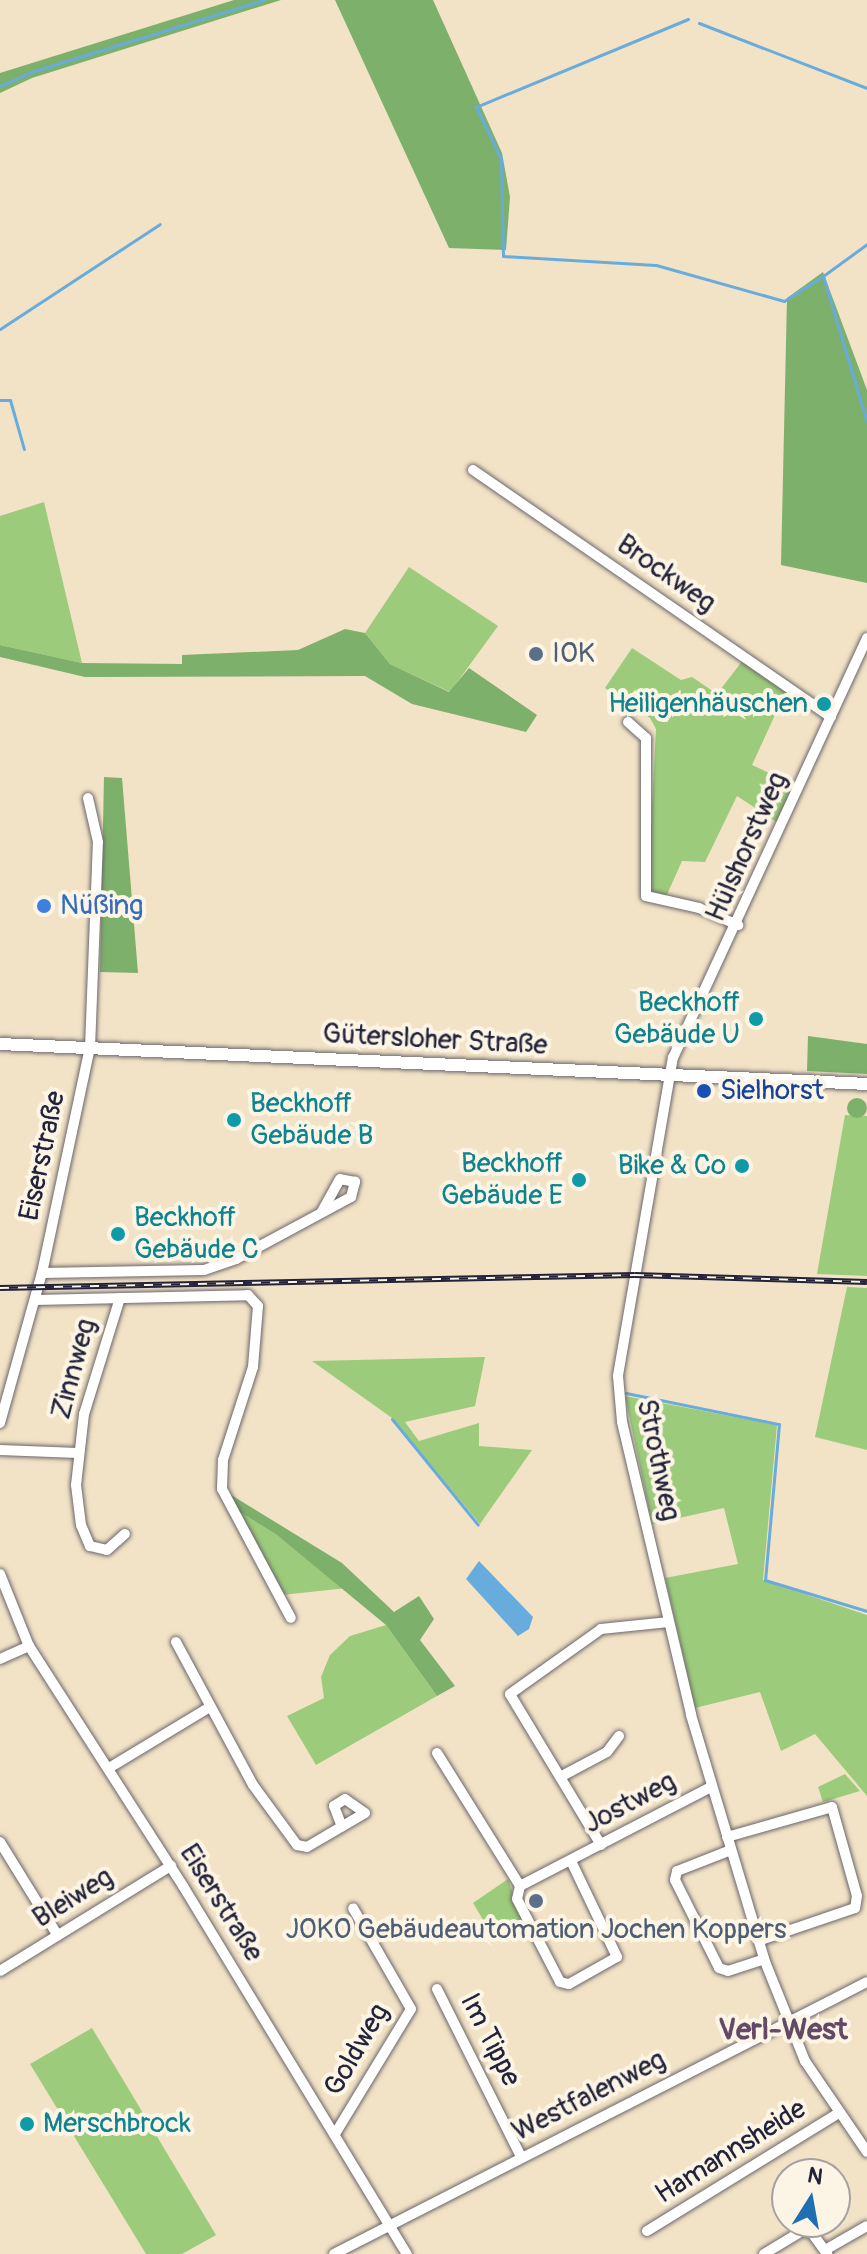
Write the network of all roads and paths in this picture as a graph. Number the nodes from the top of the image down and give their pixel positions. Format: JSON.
{"nodes":[{"id":1,"x":473,"y":470,"type":"dead end"},
{"id":2,"x":867,"y":638,"type":"edge"},
{"id":3,"x":831,"y":717,"type":"junction"},
{"id":4,"x":628,"y":722,"type":"dead end"},
{"id":5,"x":88,"y":798,"type":"dead end"},
{"id":6,"x":738,"y":925,"type":"junction"},
{"id":7,"x":0,"y":1044,"type":"edge"},
{"id":8,"x":90,"y":1048,"type":"junction"},
{"id":9,"x":670,"y":1074,"type":"junction"},
{"id":10,"x":867,"y":1084,"type":"edge"},
{"id":11,"x":322,"y":1212,"type":"dead end"},
{"id":12,"x":42,"y":1273,"type":"junction"},
{"id":13,"x":120,"y":1298,"type":"junction"},
{"id":14,"x":35,"y":1300,"type":"junction"},
{"id":15,"x":4,"y":1388,"type":"edge"},
{"id":16,"x":0,"y":1423,"type":"edge"},
{"id":17,"x":0,"y":1450,"type":"edge"},
{"id":18,"x":78,"y":1453,"type":"junction"},
{"id":19,"x":125,"y":1534,"type":"dead end"},
{"id":20,"x":0,"y":1574,"type":"edge"},
{"id":21,"x":291,"y":1618,"type":"dead end"},
{"id":22,"x":669,"y":1622,"type":"junction"},
{"id":23,"x":176,"y":1642,"type":"dead end"},
{"id":24,"x":29,"y":1646,"type":"junction"},
{"id":25,"x":0,"y":1659,"type":"edge"},
{"id":26,"x":208,"y":1708,"type":"junction"},
{"id":27,"x":619,"y":1736,"type":"dead end"},
{"id":28,"x":437,"y":1753,"type":"dead end"},
{"id":29,"x":109,"y":1768,"type":"junction"},
{"id":30,"x":560,"y":1777,"type":"junction"},
{"id":31,"x":711,"y":1787,"type":"junction"},
{"id":32,"x":342,"y":1827,"type":"dead end"},
{"id":33,"x":727,"y":1837,"type":"junction"},
{"id":34,"x":0,"y":1842,"type":"edge"},
{"id":35,"x":601,"y":1845,"type":"junction"},
{"id":36,"x":731,"y":1850,"type":"junction"},
{"id":37,"x":571,"y":1861,"type":"junction"},
{"id":38,"x":171,"y":1866,"type":"junction"},
{"id":39,"x":520,"y":1886,"type":"junction"},
{"id":40,"x":353,"y":1908,"type":"dead end"},
{"id":41,"x":58,"y":1936,"type":"junction"},
{"id":42,"x":758,"y":1941,"type":"junction"},
{"id":43,"x":764,"y":1959,"type":"junction"},
{"id":44,"x":0,"y":1971,"type":"edge"},
{"id":45,"x":867,"y":1982,"type":"edge"},
{"id":46,"x":437,"y":1989,"type":"dead end"},
{"id":47,"x":786,"y":2023,"type":"junction"},
{"id":48,"x":839,"y":2113,"type":"junction"},
{"id":49,"x":335,"y":2134,"type":"junction"},
{"id":50,"x":867,"y":2152,"type":"edge"},
{"id":51,"x":521,"y":2157,"type":"junction"},
{"id":52,"x":391,"y":2226,"type":"junction"},
{"id":53,"x":867,"y":2226,"type":"edge"},
{"id":54,"x":647,"y":2231,"type":"dead end"},
{"id":55,"x":826,"y":2252,"type":"edge"},
{"id":56,"x":334,"y":2254,"type":"edge"},
{"id":57,"x":407,"y":2254,"type":"edge"},
{"id":58,"x":764,"y":2254,"type":"edge"}],
"edges":[{"from":1,"to":3,"type":"street","name":"Brockweg"},
{"from":2,"to":3,"type":"street","name":"Hülshorstweg"},
{"from":3,"to":6,"type":"street","name":"Hülshorstweg"},
{"from":4,"to":6,"type":"street"},
{"from":5,"to":8,"type":"street","name":"Eiserstraße"},
{"from":6,"to":9,"type":"street","name":"Hülshorstweg"},
{"from":7,"to":8,"type":"main road","name":"Gütersloher Straße"},
{"from":8,"to":9,"type":"main road","name":"Gütersloher Straße"},
{"from":8,"to":12,"type":"street","name":"Eiserstraße"},
{"from":9,"to":10,"type":"main road","name":"Gütersloher Straße"},
{"from":9,"to":22,"type":"street","name":"Strothweg"},
{"from":11,"to":12,"type":"street"},
{"from":12,"to":14,"type":"street","name":"Eiserstraße"},
{"from":13,"to":14,"type":"street"},
{"from":13,"to":18,"type":"street","name":"Zinnweg"},
{"from":13,"to":21,"type":"street"},
{"from":14,"to":15,"type":"street","name":"Eiserstraße"},
{"from":15,"to":16,"type":"street","name":"Eiserstraße"},
{"from":17,"to":18,"type":"street","name":"Zinnweg"},
{"from":18,"to":19,"type":"street","name":"Zinnweg"},
{"from":20,"to":24,"type":"street","name":"Eiserstraße"},
{"from":22,"to":30,"type":"street"},
{"from":22,"to":31,"type":"street","name":"Strothweg"},
{"from":23,"to":26,"type":"street"},
{"from":24,"to":25,"type":"street"},
{"from":24,"to":29,"type":"street","name":"Eiserstraße"},
{"from":26,"to":29,"type":"street"},
{"from":26,"to":32,"type":"street"},
{"from":27,"to":30,"type":"street"},
{"from":28,"to":39,"type":"street","name":"Jostweg"},
{"from":29,"to":38,"type":"street","name":"Eiserstraße"},
{"from":30,"to":35,"type":"street"},
{"from":31,"to":33,"type":"street","name":"Strothweg"},
{"from":31,"to":35,"type":"street","name":"Jostweg"},
{"from":33,"to":36,"type":"street","name":"Strothweg"},
{"from":33,"to":42,"type":"street"},
{"from":34,"to":41,"type":"street"},
{"from":35,"to":37,"type":"street","name":"Jostweg"},
{"from":36,"to":42,"type":"street","name":"Strothweg"},
{"from":36,"to":43,"type":"street"},
{"from":37,"to":39,"type":"street","name":"Jostweg"},
{"from":37,"to":39,"type":"street","name":"Jostweg"},
{"from":38,"to":41,"type":"street","name":"Bleiweg"},
{"from":38,"to":49,"type":"street","name":"Eiserstraße"},
{"from":40,"to":49,"type":"street","name":"Goldweg"},
{"from":41,"to":44,"type":"street","name":"Bleiweg"},
{"from":42,"to":43,"type":"street","name":"Strothweg"},
{"from":43,"to":47,"type":"street","name":"Strothweg"},
{"from":45,"to":47,"type":"street","name":"Westfalenweg"},
{"from":46,"to":51,"type":"street","name":"Im Tippe"},
{"from":47,"to":48,"type":"street","name":"Strothweg"},
{"from":47,"to":51,"type":"street","name":"Westfalenweg"},
{"from":48,"to":50,"type":"street","name":"Strothweg"},
{"from":48,"to":54,"type":"street","name":"Hamannsheide"},
{"from":49,"to":52,"type":"street","name":"Eiserstraße"},
{"from":51,"to":52,"type":"street","name":"Westfalenweg"},
{"from":52,"to":56,"type":"street","name":"Westfalenweg"},
{"from":52,"to":57,"type":"street","name":"Eiserstraße"},
{"from":53,"to":55,"type":"street"},
{"from":55,"to":58,"type":"street"}]}
